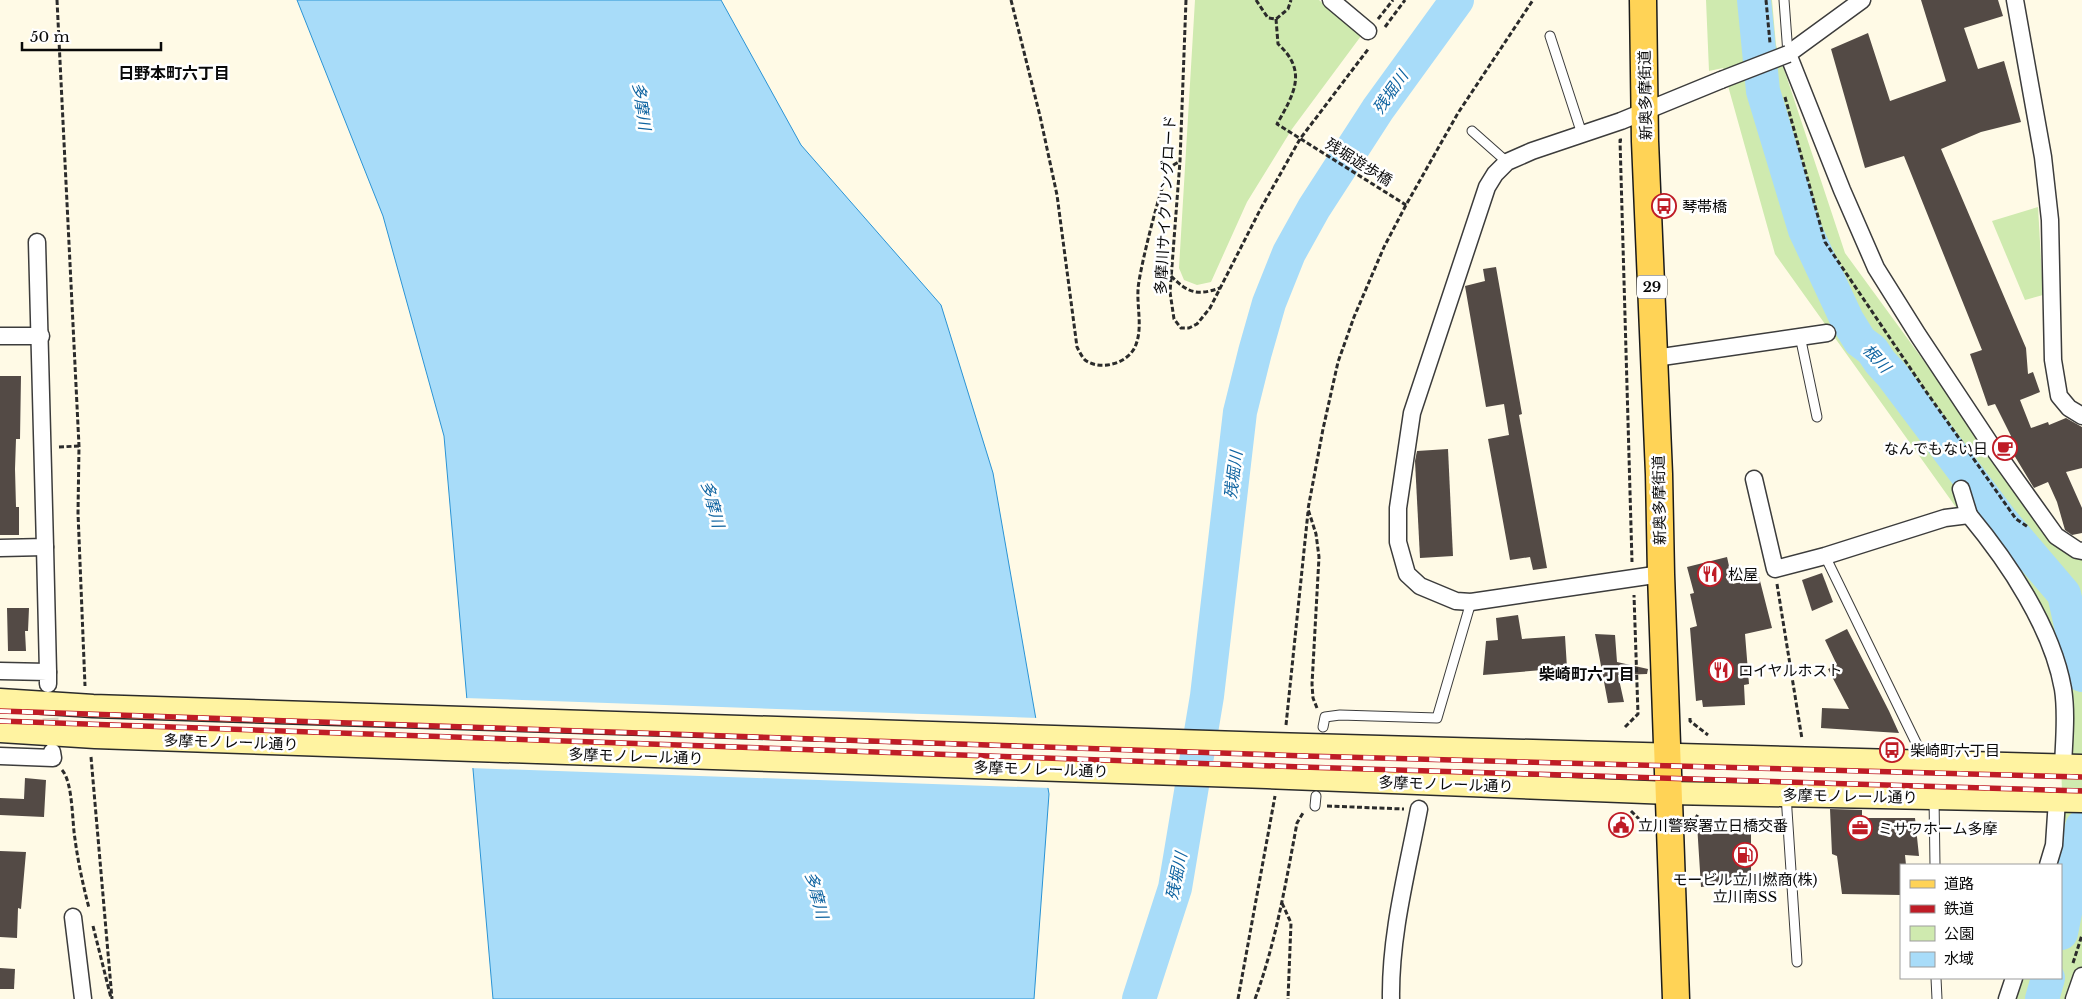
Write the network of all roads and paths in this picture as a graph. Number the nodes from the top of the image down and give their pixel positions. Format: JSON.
{"nodes":[{"id":1,"x":57,"y":0,"type":"edge"},
{"id":2,"x":1011,"y":0,"type":"edge"},
{"id":3,"x":1186,"y":0,"type":"edge"},
{"id":4,"x":1256,"y":0,"type":"edge"},
{"id":5,"x":1291,"y":0,"type":"edge"},
{"id":6,"x":1330,"y":0,"type":"edge"},
{"id":7,"x":1393,"y":0,"type":"edge"},
{"id":8,"x":1406,"y":0,"type":"edge"},
{"id":9,"x":1533,"y":0,"type":"edge"},
{"id":10,"x":1643,"y":0,"type":"edge"},
{"id":11,"x":1784,"y":0,"type":"edge"},
{"id":12,"x":1862,"y":0,"type":"edge"},
{"id":13,"x":2015,"y":0,"type":"edge"},
{"id":14,"x":1276,"y":19,"type":"junction"},
{"id":15,"x":1374,"y":36,"type":"junction"},
{"id":16,"x":1550,"y":36,"type":"dead end"},
{"id":17,"x":1788,"y":54,"type":"junction"},
{"id":18,"x":1645,"y":110,"type":"junction"},
{"id":19,"x":1472,"y":131,"type":"dead end"},
{"id":20,"x":1582,"y":134,"type":"junction"},
{"id":21,"x":1300,"y":139,"type":"junction"},
{"id":22,"x":1180,"y":161,"type":"junction"},
{"id":23,"x":1507,"y":162,"type":"junction"},
{"id":24,"x":1406,"y":205,"type":"junction"},
{"id":25,"x":37,"y":242,"type":"dead end"},
{"id":26,"x":1171,"y":276,"type":"junction"},
{"id":27,"x":1221,"y":288,"type":"junction"},
{"id":28,"x":1827,"y":333,"type":"dead end"},
{"id":29,"x":0,"y":336,"type":"edge"},
{"id":30,"x":40,"y":336,"type":"junction"},
{"id":31,"x":1800,"y":336,"type":"junction"},
{"id":32,"x":1655,"y":358,"type":"junction"},
{"id":33,"x":2082,"y":416,"type":"edge"},
{"id":34,"x":1817,"y":417,"type":"dead end"},
{"id":35,"x":1754,"y":479,"type":"dead end"},
{"id":36,"x":1961,"y":489,"type":"dead end"},
{"id":37,"x":1308,"y":509,"type":"junction"},
{"id":38,"x":1969,"y":515,"type":"junction"},
{"id":39,"x":45,"y":547,"type":"junction"},
{"id":40,"x":0,"y":548,"type":"edge"},
{"id":41,"x":2082,"y":551,"type":"edge"},
{"id":42,"x":1825,"y":556,"type":"junction"},
{"id":43,"x":1775,"y":569,"type":"junction"},
{"id":44,"x":1661,"y":574,"type":"junction"},
{"id":45,"x":1471,"y":602,"type":"junction"},
{"id":46,"x":0,"y":671,"type":"edge"},
{"id":47,"x":89,"y":699,"type":"junction"},
{"id":48,"x":0,"y":700,"type":"edge"},
{"id":49,"x":1325,"y":717,"type":"junction"},
{"id":50,"x":1323,"y":727,"type":"dead end"},
{"id":51,"x":0,"y":731,"type":"edge"},
{"id":52,"x":1278,"y":737,"type":"junction"},
{"id":53,"x":92,"y":743,"type":"junction"},
{"id":54,"x":1668,"y":754,"type":"junction"},
{"id":55,"x":52,"y":755,"type":"joint"},
{"id":56,"x":0,"y":756,"type":"edge"},
{"id":57,"x":1805,"y":759,"type":"junction"},
{"id":58,"x":1925,"y":761,"type":"junction"},
{"id":59,"x":2070,"y":766,"type":"edge"},
{"id":60,"x":1272,"y":783,"type":"junction"},
{"id":61,"x":1670,"y":793,"type":"junction"},
{"id":62,"x":1786,"y":794,"type":"junction"},
{"id":63,"x":1934,"y":798,"type":"junction"},
{"id":64,"x":2068,"y":801,"type":"edge"},
{"id":65,"x":1419,"y":809,"type":"joint"},
{"id":66,"x":1705,"y":809,"type":"dead end"},
{"id":67,"x":1691,"y":829,"type":"dead end"},
{"id":68,"x":1935,"y":864,"type":"edge"},
{"id":69,"x":2048,"y":864,"type":"edge"},
{"id":70,"x":1282,"y":903,"type":"junction"},
{"id":71,"x":89,"y":909,"type":"dead end"},
{"id":72,"x":73,"y":917,"type":"dead end"},
{"id":73,"x":91,"y":918,"type":"dead end"},
{"id":74,"x":1797,"y":962,"type":"dead end"},
{"id":75,"x":2082,"y":976,"type":"edge"},
{"id":76,"x":1936,"y":979,"type":"edge"},
{"id":77,"x":2014,"y":979,"type":"edge"},
{"id":78,"x":83,"y":999,"type":"edge"},
{"id":79,"x":112,"y":999,"type":"edge"},
{"id":80,"x":1238,"y":999,"type":"edge"},
{"id":81,"x":1255,"y":999,"type":"edge"},
{"id":82,"x":1288,"y":999,"type":"edge"},
{"id":83,"x":1391,"y":999,"type":"edge"},
{"id":84,"x":1676,"y":999,"type":"edge"},
{"id":85,"x":1937,"y":999,"type":"edge"},
{"id":86,"x":2007,"y":999,"type":"edge"},
{"id":87,"x":2074,"y":999,"type":"edge"}],
"edges":[{"from":1,"to":47,"type":"path"},
{"from":2,"to":22,"type":"path"},
{"from":3,"to":22,"type":"path","name":"多摩川サイクリングロード"},
{"from":4,"to":14,"type":"path"},
{"from":5,"to":14,"type":"path"},
{"from":6,"to":15,"type":"street"},
{"from":7,"to":15,"type":"path"},
{"from":8,"to":15,"type":"path"},
{"from":9,"to":24,"type":"path"},
{"from":10,"to":18,"type":"main road","name":"新奥多摩街道","number":"29"},
{"from":11,"to":17,"type":"lane"},
{"from":12,"to":17,"type":"street"},
{"from":13,"to":33,"type":"street"},
{"from":14,"to":21,"type":"path","name":"残堀遊歩橋"},
{"from":15,"to":21,"type":"path","name":"多摩川サイクリングロード"},
{"from":16,"to":20,"type":"lane"},
{"from":17,"to":18,"type":"street","bridge":true},
{"from":17,"to":41,"type":"street"},
{"from":18,"to":20,"type":"street"},
{"from":18,"to":32,"type":"main road","name":"新奥多摩街道","number":"29"},
{"from":19,"to":23,"type":"lane"},
{"from":20,"to":23,"type":"street"},
{"from":21,"to":24,"type":"path","name":"残堀遊歩橋"},
{"from":21,"to":27,"type":"path","name":"多摩川サイクリングロード"},
{"from":22,"to":26,"type":"path","name":"多摩川サイクリングロード"},
{"from":23,"to":45,"type":"street"},
{"from":24,"to":37,"type":"path"},
{"from":25,"to":30,"type":"street"},
{"from":26,"to":27,"type":"path"},
{"from":26,"to":27,"type":"path","name":"多摩川サイクリングロード"},
{"from":28,"to":31,"type":"street"},
{"from":29,"to":30,"type":"street"},
{"from":30,"to":39,"type":"street"},
{"from":31,"to":32,"type":"street"},
{"from":31,"to":34,"type":"lane"},
{"from":32,"to":44,"type":"main road","name":"新奥多摩街道","number":"29"},
{"from":35,"to":43,"type":"street"},
{"from":36,"to":38,"type":"street"},
{"from":37,"to":49,"type":"path"},
{"from":37,"to":52,"type":"path"},
{"from":38,"to":42,"type":"street"},
{"from":38,"to":59,"type":"street"},
{"from":39,"to":40,"type":"street"},
{"from":39,"to":46,"type":"street"},
{"from":42,"to":43,"type":"street"},
{"from":42,"to":58,"type":"lane"},
{"from":43,"to":57,"type":"path"},
{"from":44,"to":45,"type":"street"},
{"from":44,"to":54,"type":"main road","name":"新奥多摩街道","number":"29"},
{"from":45,"to":49,"type":"lane"},
{"from":47,"to":48,"type":"main road","name":"多摩モノレール通り"},
{"from":47,"to":52,"type":"main road","name":"多摩モノレール通り"},
{"from":49,"to":50,"type":"lane"},
{"from":51,"to":53,"type":"main road","name":"多摩モノレール通り"},
{"from":52,"to":54,"type":"main road","name":"多摩モノレール通り"},
{"from":53,"to":60,"type":"main road","name":"多摩モノレール通り"},
{"from":53,"to":79,"type":"path"},
{"from":54,"to":57,"type":"main road","name":"多摩モノレール通り"},
{"from":54,"to":61,"type":"main road","name":"新奥多摩街道","number":"29"},
{"from":55,"to":56,"type":"street"},
{"from":55,"to":71,"type":"path"},
{"from":57,"to":58,"type":"main road","name":"多摩モノレール通り"},
{"from":58,"to":59,"type":"main road","name":"多摩モノレール通り"},
{"from":60,"to":61,"type":"main road","name":"多摩モノレール通り"},
{"from":60,"to":80,"type":"path"},
{"from":61,"to":62,"type":"main road","name":"多摩モノレール通り"},
{"from":61,"to":84,"type":"main road","name":"新奥多摩街道","number":"29"},
{"from":62,"to":63,"type":"main road","name":"多摩モノレール通り"},
{"from":62,"to":74,"type":"lane"},
{"from":63,"to":64,"type":"main road","name":"多摩モノレール通り"},
{"from":63,"to":68,"type":"lane"},
{"from":64,"to":69,"type":"street"},
{"from":65,"to":70,"type":"path"},
{"from":65,"to":83,"type":"street"},
{"from":66,"to":67,"type":"path"},
{"from":70,"to":81,"type":"path"},
{"from":70,"to":82,"type":"path"},
{"from":72,"to":78,"type":"street"},
{"from":73,"to":79,"type":"path"},
{"from":75,"to":87,"type":"street"},
{"from":76,"to":85,"type":"lane"},
{"from":77,"to":86,"type":"street"}]}
